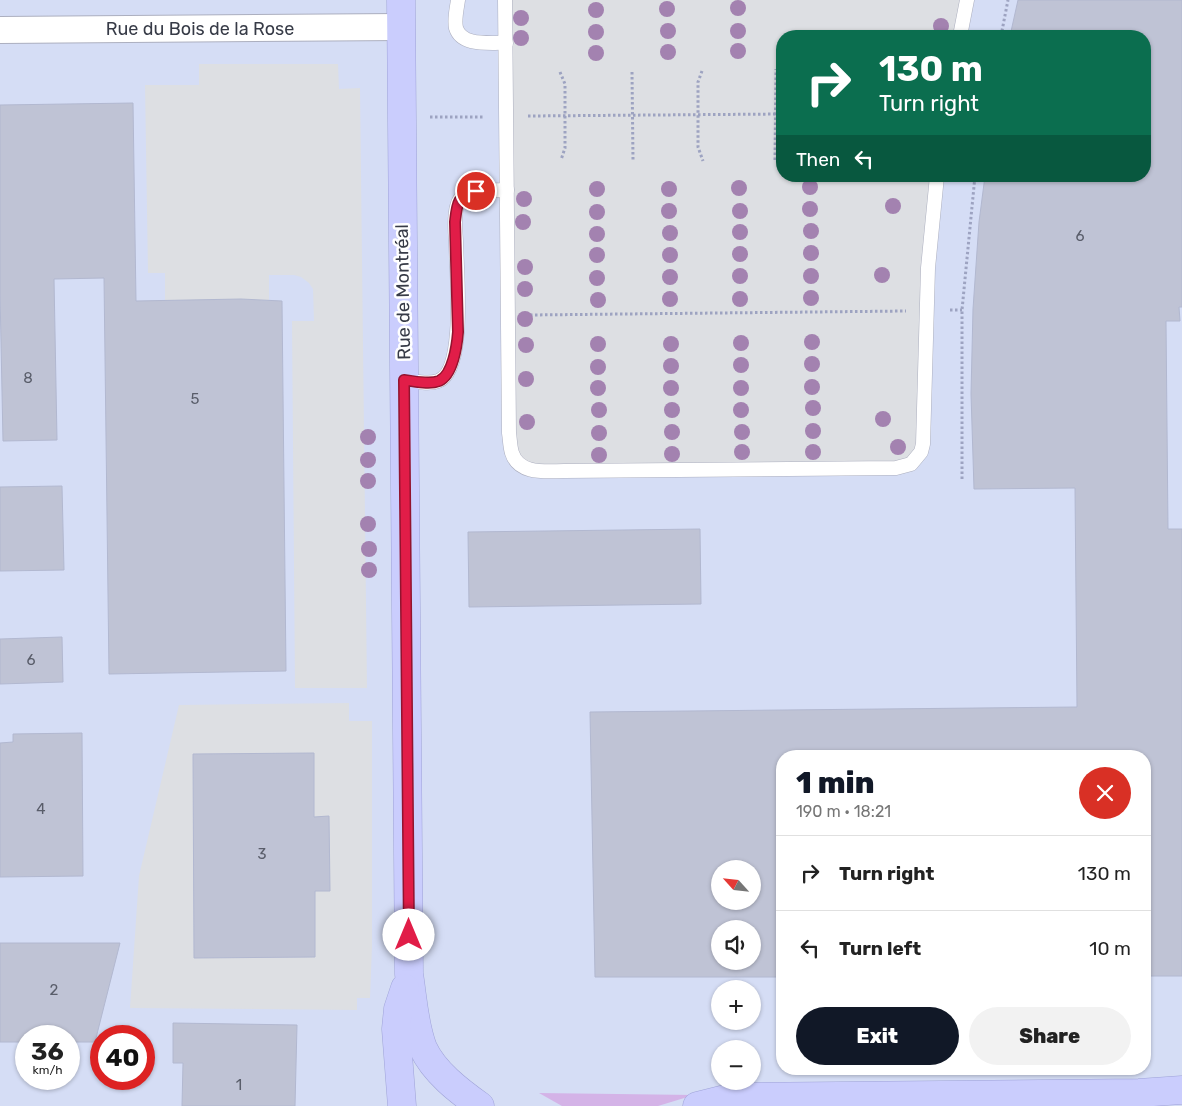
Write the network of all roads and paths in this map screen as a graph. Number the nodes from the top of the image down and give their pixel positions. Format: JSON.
{"nodes":[{"id":1,"x":401,"y":0,"type":"edge"},
{"id":2,"x":458,"y":0,"type":"edge"},
{"id":3,"x":505,"y":0,"type":"edge"},
{"id":4,"x":967,"y":0,"type":"edge"},
{"id":5,"x":1008,"y":0,"type":"edge"},
{"id":6,"x":401,"y":27,"type":"junction"},
{"id":7,"x":0,"y":30,"type":"edge"},
{"id":8,"x":961,"y":30,"type":"edge"},
{"id":9,"x":1002,"y":30,"type":"edge"},
{"id":10,"x":506,"y":42,"type":"junction"},
{"id":11,"x":776,"y":69,"type":"dead end"},
{"id":12,"x":702,"y":71,"type":"dead end"},
{"id":13,"x":560,"y":72,"type":"dead end"},
{"id":14,"x":632,"y":72,"type":"dead end"},
{"id":15,"x":776,"y":114,"type":"junction"},
{"id":16,"x":632,"y":115,"type":"junction"},
{"id":17,"x":698,"y":115,"type":"junction"},
{"id":18,"x":520,"y":116,"type":"dead end"},
{"id":19,"x":565,"y":116,"type":"junction"},
{"id":20,"x":402,"y":117,"type":"junction"},
{"id":21,"x":487,"y":117,"type":"dead end"},
{"id":22,"x":561,"y":160,"type":"dead end"},
{"id":23,"x":633,"y":160,"type":"dead end"},
{"id":24,"x":703,"y":160,"type":"dead end"},
{"id":25,"x":775,"y":160,"type":"dead end"},
{"id":26,"x":936,"y":182,"type":"edge"},
{"id":27,"x":974,"y":182,"type":"edge"},
{"id":28,"x":507,"y":190,"type":"junction"},
{"id":29,"x":927,"y":310,"type":"junction"},
{"id":30,"x":962,"y":310,"type":"junction"},
{"id":31,"x":529,"y":315,"type":"dead end"},
{"id":32,"x":404,"y":380,"type":"junction"},
{"id":33,"x":962,"y":480,"type":"dead end"},
{"id":34,"x":409,"y":974,"type":"junction"},
{"id":35,"x":1182,"y":1090,"type":"edge"},
{"id":36,"x":402,"y":1106,"type":"edge"},
{"id":37,"x":480,"y":1106,"type":"edge"},
{"id":38,"x":696,"y":1106,"type":"edge"}],
"edges":[{"from":1,"to":6,"type":"street","name":"Rue de Montréal"},
{"from":2,"to":10,"type":"lane"},
{"from":3,"to":10,"type":"lane"},
{"from":4,"to":8,"type":"lane"},
{"from":5,"to":9,"type":"path"},
{"from":6,"to":7,"type":"street","name":"Rue du Bois de la Rose"},
{"from":6,"to":20,"type":"street","name":"Rue de Montréal"},
{"from":10,"to":28,"type":"lane"},
{"from":11,"to":15,"type":"path"},
{"from":12,"to":17,"type":"path"},
{"from":13,"to":19,"type":"path"},
{"from":14,"to":16,"type":"path"},
{"from":15,"to":17,"type":"path"},
{"from":15,"to":25,"type":"path"},
{"from":16,"to":17,"type":"path"},
{"from":16,"to":19,"type":"path"},
{"from":16,"to":23,"type":"path"},
{"from":17,"to":24,"type":"path"},
{"from":18,"to":19,"type":"path"},
{"from":19,"to":22,"type":"path"},
{"from":20,"to":21,"type":"path"},
{"from":20,"to":32,"type":"street","name":"Rue de Montréal"},
{"from":26,"to":29,"type":"lane"},
{"from":27,"to":30,"type":"path"},
{"from":28,"to":29,"type":"lane"},
{"from":28,"to":32,"type":"lane"},
{"from":29,"to":30,"type":"path"},
{"from":29,"to":31,"type":"path"},
{"from":30,"to":33,"type":"path"},
{"from":32,"to":34,"type":"street","name":"Rue de Montréal"},
{"from":34,"to":36,"type":"street","name":"Rue de Montréal"},
{"from":34,"to":37,"type":"street","name":"Rue de Montréal"},
{"from":35,"to":38,"type":"street"}]}
